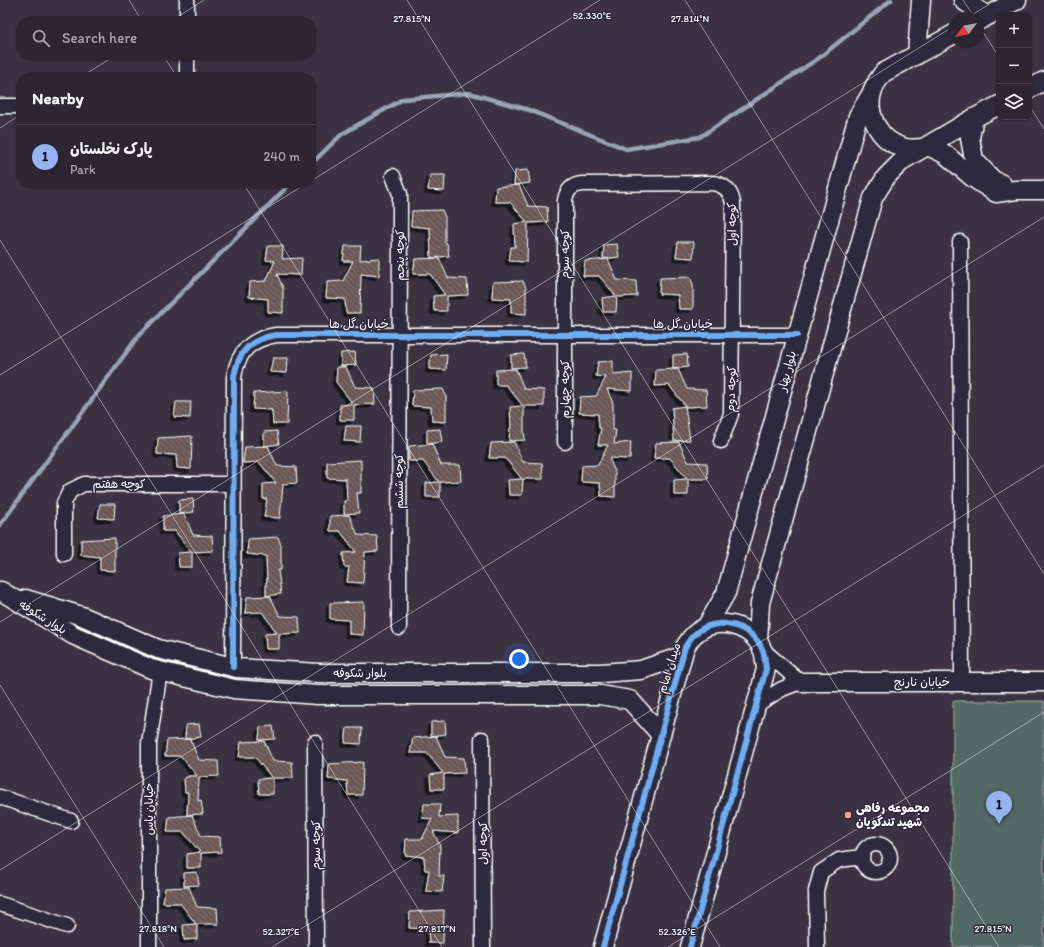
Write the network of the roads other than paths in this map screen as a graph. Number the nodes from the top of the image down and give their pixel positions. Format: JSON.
{"nodes":[{"id":1,"x":187,"y":0,"type":"edge"},
{"id":2,"x":921,"y":0,"type":"edge"},
{"id":3,"x":963,"y":0,"type":"edge"},
{"id":4,"x":1017,"y":0,"type":"edge"},
{"id":5,"x":977,"y":12,"type":"edge"},
{"id":6,"x":187,"y":16,"type":"edge"},
{"id":7,"x":984,"y":17,"type":"edge"},
{"id":8,"x":948,"y":37,"type":"edge"},
{"id":9,"x":917,"y":55,"type":"junction"},
{"id":10,"x":187,"y":60,"type":"edge"},
{"id":11,"x":187,"y":72,"type":"edge"},
{"id":12,"x":1044,"y":81,"type":"edge"},
{"id":13,"x":1032,"y":87,"type":"edge"},
{"id":14,"x":872,"y":91,"type":"junction"},
{"id":15,"x":0,"y":106,"type":"edge"},
{"id":16,"x":16,"y":106,"type":"edge"},
{"id":17,"x":996,"y":107,"type":"edge"},
{"id":18,"x":974,"y":118,"type":"junction"},
{"id":19,"x":926,"y":147,"type":"junction"},
{"id":20,"x":393,"y":176,"type":"dead end"},
{"id":21,"x":582,"y":184,"type":"joint"},
{"id":22,"x":1016,"y":190,"type":"junction"},
{"id":23,"x":1044,"y":190,"type":"edge"},
{"id":24,"x":960,"y":242,"type":"dead end"},
{"id":25,"x":400,"y":335,"type":"junction"},
{"id":26,"x":565,"y":335,"type":"junction"},
{"id":27,"x":732,"y":335,"type":"junction"},
{"id":28,"x":797,"y":335,"type":"junction"},
{"id":29,"x":721,"y":441,"type":"dead end"},
{"id":30,"x":565,"y":442,"type":"dead end"},
{"id":31,"x":233,"y":484,"type":"junction"},
{"id":32,"x":64,"y":554,"type":"dead end"},
{"id":33,"x":706,"y":627,"type":"junction"},
{"id":34,"x":399,"y":628,"type":"dead end"},
{"id":35,"x":760,"y":646,"type":"junction"},
{"id":36,"x":682,"y":656,"type":"junction"},
{"id":37,"x":233,"y":667,"type":"junction"},
{"id":38,"x":160,"y":671,"type":"junction"},
{"id":39,"x":800,"y":682,"type":"junction"},
{"id":40,"x":962,"y":682,"type":"junction"},
{"id":41,"x":1044,"y":682,"type":"edge"},
{"id":42,"x":756,"y":705,"type":"junction"},
{"id":43,"x":661,"y":735,"type":"junction"},
{"id":44,"x":482,"y":739,"type":"dead end"},
{"id":45,"x":315,"y":742,"type":"dead end"},
{"id":46,"x":0,"y":797,"type":"edge"},
{"id":47,"x":71,"y":822,"type":"dead end"},
{"id":48,"x":862,"y":857,"type":"dead end"},
{"id":49,"x":0,"y":904,"type":"edge"},
{"id":50,"x":67,"y":926,"type":"dead end"},
{"id":51,"x":149,"y":947,"type":"edge"},
{"id":52,"x":316,"y":947,"type":"edge"},
{"id":53,"x":483,"y":947,"type":"edge"},
{"id":54,"x":604,"y":947,"type":"edge"},
{"id":55,"x":690,"y":947,"type":"edge"},
{"id":56,"x":817,"y":947,"type":"edge"}],
"edges":[{"from":1,"to":6,"type":"street"},
{"from":2,"to":9,"type":"street"},
{"from":3,"to":5,"type":"street"},
{"from":4,"to":7,"type":"street"},
{"from":8,"to":9,"type":"street","name":"بلوار بهار"},
{"from":9,"to":14,"type":"street","name":"بلوار بهار"},
{"from":10,"to":11,"type":"street"},
{"from":12,"to":13,"type":"street"},
{"from":14,"to":19,"type":"street"},
{"from":14,"to":28,"type":"street","name":"بلوار بهار"},
{"from":15,"to":16,"type":"street"},
{"from":17,"to":18,"type":"street"},
{"from":18,"to":19,"type":"street"},
{"from":18,"to":22,"type":"street"},
{"from":19,"to":22,"type":"street"},
{"from":19,"to":35,"type":"street"},
{"from":20,"to":25,"type":"street","name":"کوچه پنجم"},
{"from":21,"to":26,"type":"street","name":"کوچه سوم"},
{"from":21,"to":27,"type":"street","name":"کوچه اول"},
{"from":22,"to":23,"type":"street"},
{"from":24,"to":40,"type":"street"},
{"from":25,"to":26,"type":"street","name":"خیابان گل ها"},
{"from":25,"to":31,"type":"street","name":"خیابان گل ها"},
{"from":25,"to":34,"type":"street","name":"کوچه ششم"},
{"from":26,"to":27,"type":"street","name":"خیابان گل ها"},
{"from":26,"to":30,"type":"street","name":"کوچه چهارم"},
{"from":27,"to":28,"type":"street","name":"خیابان گل ها"},
{"from":27,"to":29,"type":"street","name":"کوچه دوم"},
{"from":28,"to":33,"type":"street","name":"بلوار بهار"},
{"from":31,"to":32,"type":"street","name":"کوچه هفتم"},
{"from":31,"to":37,"type":"street","name":"خیابان گل ها"},
{"from":33,"to":35,"type":"street","name":"میدان امام"},
{"from":33,"to":36,"type":"street","name":"میدان امام"},
{"from":35,"to":39,"type":"street"},
{"from":35,"to":42,"type":"street"},
{"from":36,"to":37,"type":"street","name":"بلوار شکوفه"},
{"from":36,"to":43,"type":"street","name":"میدان امام"},
{"from":37,"to":38,"type":"street","name":"بلوار شکوفه"},
{"from":38,"to":43,"type":"street","name":"بلوار شکوفه"},
{"from":38,"to":51,"type":"street","name":"خیابان یاس"},
{"from":39,"to":40,"type":"street","name":"خیابان نارنج"},
{"from":39,"to":42,"type":"street"},
{"from":40,"to":41,"type":"street","name":"خیابان نارنج"},
{"from":42,"to":55,"type":"street"},
{"from":43,"to":54,"type":"street","name":"میدان امام"},
{"from":44,"to":53,"type":"street","name":"کوچه اول"},
{"from":45,"to":52,"type":"street","name":"کوچه سوم"},
{"from":46,"to":47,"type":"street"},
{"from":48,"to":56,"type":"street"},
{"from":49,"to":50,"type":"street"}]}
